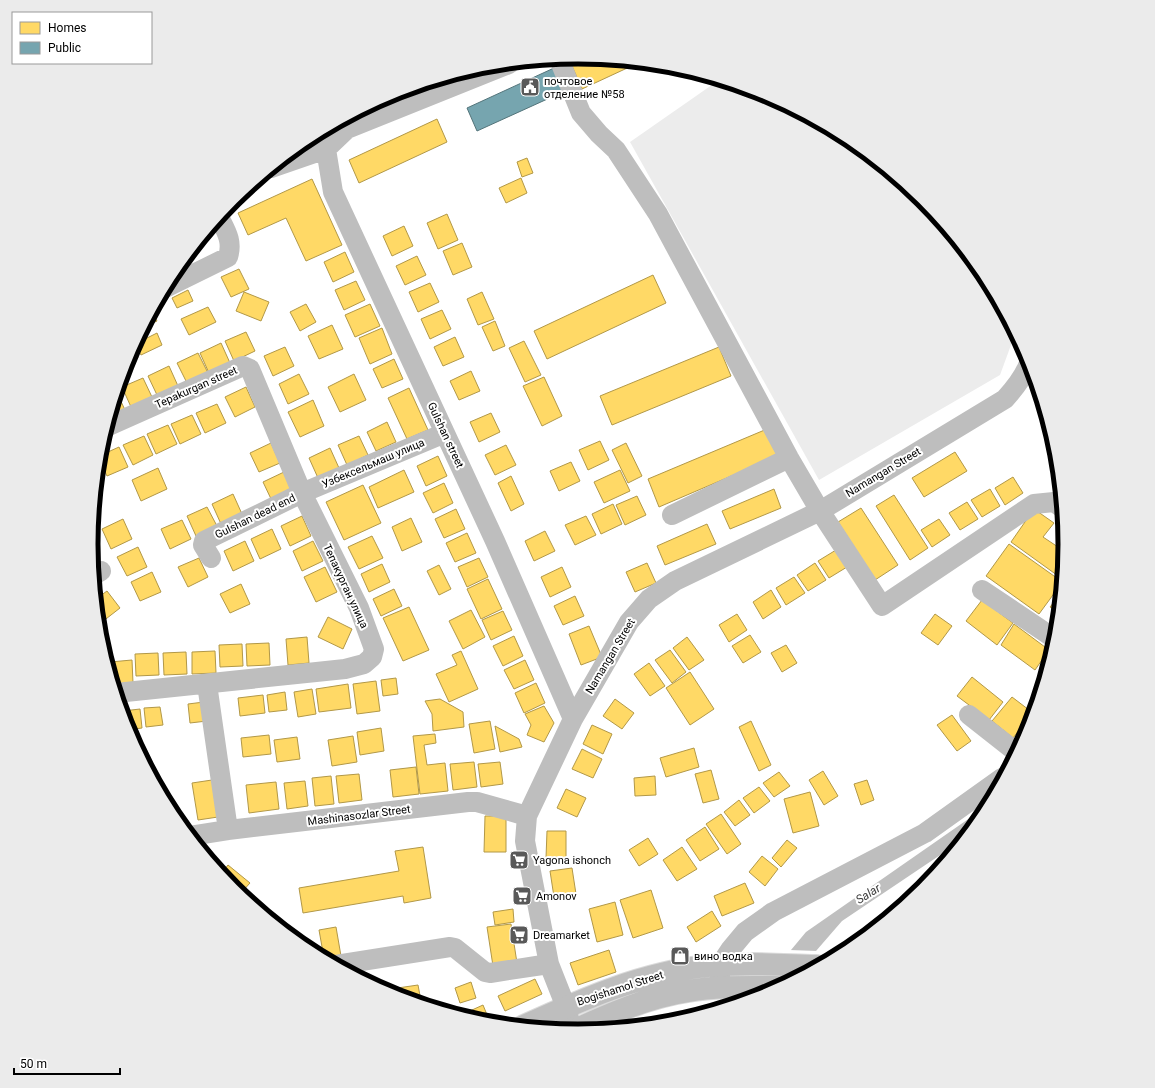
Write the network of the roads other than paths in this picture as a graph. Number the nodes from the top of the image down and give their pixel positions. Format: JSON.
{"nodes":[{"id":1,"x":561,"y":65,"type":"edge"},
{"id":2,"x":488,"y":72,"type":"edge"},
{"id":3,"x":326,"y":149,"type":"junction"},
{"id":4,"x":285,"y":163,"type":"edge"},
{"id":5,"x":222,"y":223,"type":"edge"},
{"id":6,"x":174,"y":283,"type":"edge"},
{"id":7,"x":1025,"y":371,"type":"edge"},
{"id":8,"x":113,"y":424,"type":"edge"},
{"id":9,"x":445,"y":433,"type":"junction"},
{"id":10,"x":789,"y":458,"type":"junction"},
{"id":11,"x":302,"y":493,"type":"junction"},
{"id":12,"x":1055,"y":503,"type":"edge"},
{"id":13,"x":820,"y":511,"type":"junction"},
{"id":14,"x":672,"y":515,"type":"dead end"},
{"id":15,"x":211,"y":558,"type":"dead end"},
{"id":16,"x":982,"y":590,"type":"dead end"},
{"id":17,"x":1049,"y":635,"type":"edge"},
{"id":18,"x":207,"y":684,"type":"junction"},
{"id":19,"x":121,"y":692,"type":"edge"},
{"id":20,"x":970,"y":715,"type":"dead end"},
{"id":21,"x":573,"y":719,"type":"junction"},
{"id":22,"x":1012,"y":748,"type":"edge"},
{"id":23,"x":993,"y":785,"type":"edge"},
{"id":24,"x":526,"y":816,"type":"junction"},
{"id":25,"x":228,"y":830,"type":"junction"},
{"id":26,"x":196,"y":835,"type":"edge"},
{"id":27,"x":344,"y":964,"type":"edge"},
{"id":28,"x":549,"y":964,"type":"junction"},
{"id":29,"x":720,"y":965,"type":"junction"},
{"id":30,"x":806,"y":966,"type":"edge"},
{"id":31,"x":721,"y":987,"type":"junction"},
{"id":32,"x":761,"y":987,"type":"edge"},
{"id":33,"x":565,"y":1007,"type":"junction"},
{"id":34,"x":533,"y":1022,"type":"edge"},
{"id":35,"x":571,"y":1024,"type":"edge"},
{"id":36,"x":589,"y":1024,"type":"edge"}],
"edges":[{"from":1,"to":10,"type":"street"},
{"from":2,"to":3,"type":"street"},
{"from":3,"to":4,"type":"street"},
{"from":3,"to":9,"type":"street","name":"Gulshan street"},
{"from":5,"to":6,"type":"street"},
{"from":7,"to":13,"type":"street","name":"Namangan Street"},
{"from":8,"to":11,"type":"street","name":"Tepakurgan street"},
{"from":9,"to":11,"type":"street","name":"Узбексельмаш улица"},
{"from":9,"to":21,"type":"street","name":"Gulshan street"},
{"from":10,"to":13,"type":"street"},
{"from":10,"to":14,"type":"street"},
{"from":11,"to":15,"type":"street","name":"Gulshan dead end"},
{"from":11,"to":18,"type":"street","name":"Тепакурган улица"},
{"from":12,"to":13,"type":"street"},
{"from":13,"to":21,"type":"street","name":"Namangan Street"},
{"from":16,"to":17,"type":"street"},
{"from":18,"to":19,"type":"street","name":"Тепакурган улица"},
{"from":18,"to":25,"type":"street"},
{"from":20,"to":22,"type":"street"},
{"from":21,"to":24,"type":"street","name":"Namangan Street"},
{"from":23,"to":29,"type":"street"},
{"from":24,"to":25,"type":"street","name":"Mashinasozlar Street"},
{"from":24,"to":28,"type":"street","name":"Namangan Street"},
{"from":25,"to":26,"type":"street","name":"Mashinasozlar Street"},
{"from":27,"to":28,"type":"street"},
{"from":28,"to":33,"type":"street","name":"Namangan Street"},
{"from":29,"to":30,"type":"main road","name":"Bogishamol Street"},
{"from":29,"to":31,"type":"street"},
{"from":29,"to":33,"type":"main road","name":"Bogishamol Street"},
{"from":31,"to":32,"type":"main road","name":"Bogishamol Street"},
{"from":31,"to":36,"type":"main road","name":"Bogishamol Street"},
{"from":33,"to":34,"type":"main road","name":"Bogishamol Street"},
{"from":33,"to":35,"type":"street","name":"Namangan Street"}]}
